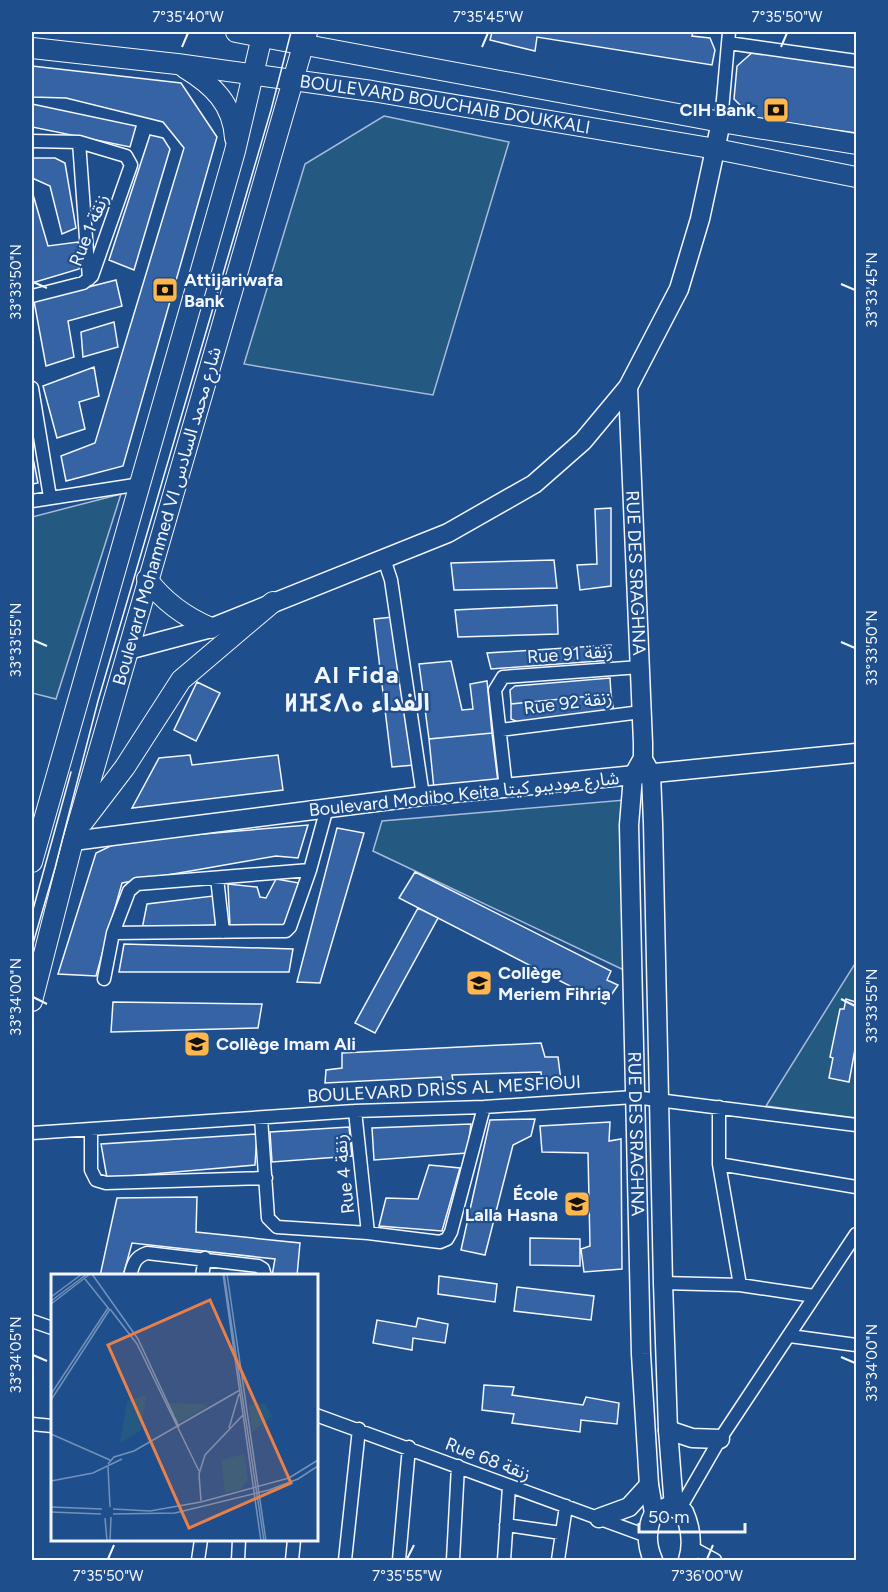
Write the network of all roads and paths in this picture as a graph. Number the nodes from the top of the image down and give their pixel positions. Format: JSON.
{"nodes":[{"id":1,"x":236,"y":32,"type":"edge"},
{"id":2,"x":262,"y":34,"type":"edge"},
{"id":3,"x":729,"y":37,"type":"edge"},
{"id":4,"x":305,"y":39,"type":"edge"},
{"id":5,"x":32,"y":48,"type":"edge"},
{"id":6,"x":856,"y":62,"type":"edge"},
{"id":7,"x":177,"y":64,"type":"junction"},
{"id":8,"x":253,"y":76,"type":"junction"},
{"id":9,"x":293,"y":82,"type":"junction"},
{"id":10,"x":721,"y":122,"type":"junction"},
{"id":11,"x":32,"y":141,"type":"edge"},
{"id":12,"x":79,"y":142,"type":"junction"},
{"id":13,"x":856,"y":144,"type":"edge"},
{"id":14,"x":716,"y":149,"type":"junction"},
{"id":15,"x":235,"y":151,"type":"junction"},
{"id":16,"x":856,"y":177,"type":"edge"},
{"id":17,"x":89,"y":280,"type":"junction"},
{"id":18,"x":32,"y":296,"type":"edge"},
{"id":19,"x":628,"y":387,"type":"junction"},
{"id":20,"x":32,"y":388,"type":"edge"},
{"id":21,"x":141,"y":484,"type":"junction"},
{"id":22,"x":50,"y":497,"type":"junction"},
{"id":23,"x":32,"y":501,"type":"edge"},
{"id":24,"x":384,"y":559,"type":"junction"},
{"id":25,"x":147,"y":579,"type":"junction"},
{"id":26,"x":273,"y":602,"type":"junction"},
{"id":27,"x":211,"y":628,"type":"junction"},
{"id":28,"x":128,"y":650,"type":"junction"},
{"id":29,"x":640,"y":667,"type":"junction"},
{"id":30,"x":641,"y":712,"type":"junction"},
{"id":31,"x":500,"y":730,"type":"junction"},
{"id":32,"x":856,"y":753,"type":"edge"},
{"id":33,"x":642,"y":769,"type":"junction"},
{"id":34,"x":506,"y":788,"type":"junction"},
{"id":35,"x":423,"y":796,"type":"junction"},
{"id":36,"x":327,"y":808,"type":"junction"},
{"id":37,"x":74,"y":836,"type":"junction"},
{"id":38,"x":32,"y":862,"type":"edge"},
{"id":39,"x":310,"y":870,"type":"junction"},
{"id":40,"x":217,"y":878,"type":"junction"},
{"id":41,"x":223,"y":932,"type":"junction"},
{"id":42,"x":113,"y":933,"type":"junction"},
{"id":43,"x":104,"y":979,"type":"dead end"},
{"id":44,"x":32,"y":1001,"type":"edge"},
{"id":45,"x":634,"y":1097,"type":"junction"},
{"id":46,"x":661,"y":1100,"type":"junction"},
{"id":47,"x":484,"y":1107,"type":"junction"},
{"id":48,"x":719,"y":1107,"type":"junction"},
{"id":49,"x":355,"y":1111,"type":"junction"},
{"id":50,"x":261,"y":1118,"type":"junction"},
{"id":51,"x":856,"y":1125,"type":"edge"},
{"id":52,"x":91,"y":1129,"type":"junction"},
{"id":53,"x":32,"y":1133,"type":"edge"},
{"id":54,"x":720,"y":1164,"type":"junction"},
{"id":55,"x":266,"y":1178,"type":"junction"},
{"id":56,"x":856,"y":1187,"type":"edge"},
{"id":57,"x":368,"y":1233,"type":"junction"},
{"id":58,"x":856,"y":1234,"type":"edge"},
{"id":59,"x":205,"y":1258,"type":"junction"},
{"id":60,"x":130,"y":1274,"type":"edge"},
{"id":61,"x":202,"y":1274,"type":"edge"},
{"id":62,"x":265,"y":1274,"type":"edge"},
{"id":63,"x":663,"y":1283,"type":"junction"},
{"id":64,"x":740,"y":1285,"type":"junction"},
{"id":65,"x":814,"y":1296,"type":"junction"},
{"id":66,"x":32,"y":1321,"type":"edge"},
{"id":67,"x":51,"y":1328,"type":"edge"},
{"id":68,"x":790,"y":1336,"type":"junction"},
{"id":69,"x":856,"y":1345,"type":"edge"},
{"id":70,"x":318,"y":1416,"type":"edge"},
{"id":71,"x":32,"y":1424,"type":"edge"},
{"id":72,"x":51,"y":1426,"type":"edge"},
{"id":73,"x":359,"y":1429,"type":"junction"},
{"id":74,"x":668,"y":1430,"type":"junction"},
{"id":75,"x":720,"y":1439,"type":"junction"},
{"id":76,"x":409,"y":1447,"type":"junction"},
{"id":77,"x":458,"y":1466,"type":"junction"},
{"id":78,"x":649,"y":1485,"type":"junction"},
{"id":79,"x":509,"y":1487,"type":"junction"},
{"id":80,"x":566,"y":1506,"type":"junction"},
{"id":81,"x":676,"y":1508,"type":"junction"},
{"id":82,"x":654,"y":1513,"type":"junction"},
{"id":83,"x":599,"y":1518,"type":"junction"},
{"id":84,"x":506,"y":1525,"type":"junction"},
{"id":85,"x":561,"y":1533,"type":"junction"},
{"id":86,"x":647,"y":1536,"type":"junction"},
{"id":87,"x":201,"y":1541,"type":"edge"},
{"id":88,"x":239,"y":1541,"type":"edge"},
{"id":89,"x":294,"y":1541,"type":"edge"},
{"id":90,"x":690,"y":1554,"type":"edge"},
{"id":91,"x":198,"y":1560,"type":"edge"},
{"id":92,"x":238,"y":1560,"type":"edge"},
{"id":93,"x":292,"y":1560,"type":"edge"},
{"id":94,"x":345,"y":1560,"type":"edge"},
{"id":95,"x":399,"y":1560,"type":"edge"},
{"id":96,"x":453,"y":1560,"type":"edge"},
{"id":97,"x":504,"y":1560,"type":"edge"},
{"id":98,"x":558,"y":1560,"type":"edge"},
{"id":99,"x":653,"y":1560,"type":"edge"},
{"id":100,"x":715,"y":1560,"type":"edge"}],
"edges":[{"from":1,"to":2,"type":"main road","name":"BOULEVARD BOUCHAIB DOUKKALI"},
{"from":2,"to":4,"type":"main road","name":"BOULEVARD BOUCHAIB DOUKKALI"},
{"from":2,"to":8,"type":"main road","name":"Boulevard Mohammed VI شارع محمد السادس"},
{"from":3,"to":6,"type":"street"},
{"from":3,"to":10,"type":"street"},
{"from":4,"to":9,"type":"main road","name":"Boulevard Mohammed VI شارع محمد السادس"},
{"from":4,"to":10,"type":"main road","name":"BOULEVARD BOUCHAIB DOUKKALI"},
{"from":5,"to":7,"type":"main road","name":"BOULEVARD BOUCHAIB DOUKKALI"},
{"from":7,"to":8,"type":"main road","name":"BOULEVARD BOUCHAIB DOUKKALI"},
{"from":7,"to":15,"type":"main road"},
{"from":8,"to":9,"type":"main road","name":"BOULEVARD BOUCHAIB DOUKKALI"},
{"from":8,"to":15,"type":"main road","name":"Boulevard Mohammed VI شارع محمد السادس"},
{"from":9,"to":14,"type":"main road","name":"BOULEVARD BOUCHAIB DOUKKALI"},
{"from":9,"to":25,"type":"main road","name":"Boulevard Mohammed VI شارع محمد السادس"},
{"from":10,"to":13,"type":"main road","name":"BOULEVARD BOUCHAIB DOUKKALI"},
{"from":10,"to":14,"type":"street"},
{"from":11,"to":12,"type":"street"},
{"from":12,"to":17,"type":"street"},
{"from":12,"to":17,"type":"street","name":"Rue 1 زنقة"},
{"from":14,"to":16,"type":"main road","name":"BOULEVARD BOUCHAIB DOUKKALI"},
{"from":14,"to":19,"type":"street"},
{"from":15,"to":21,"type":"main road","name":"Boulevard Mohammed VI شارع محمد السادس"},
{"from":17,"to":18,"type":"street","name":"Rue 1 زنقة"},
{"from":19,"to":24,"type":"street"},
{"from":19,"to":29,"type":"street","name":"RUE DES SRAGHNA"},
{"from":20,"to":22,"type":"street"},
{"from":21,"to":22,"type":"street"},
{"from":21,"to":38,"type":"main road","name":"Boulevard Mohammed VI شارع محمد السادس"},
{"from":22,"to":23,"type":"street"},
{"from":24,"to":26,"type":"street"},
{"from":24,"to":35,"type":"street"},
{"from":25,"to":27,"type":"main road"},
{"from":25,"to":28,"type":"main road","name":"Boulevard Mohammed VI شارع محمد السادس"},
{"from":26,"to":27,"type":"street"},
{"from":26,"to":37,"type":"main road"},
{"from":27,"to":28,"type":"street"},
{"from":28,"to":37,"type":"main road","name":"Boulevard Mohammed VI شارع محمد السادس"},
{"from":29,"to":30,"type":"street","name":"RUE DES SRAGHNA"},
{"from":29,"to":31,"type":"street","name":"Rue 91 زنقة"},
{"from":30,"to":31,"type":"street","name":"Rue 92 زنقة"},
{"from":30,"to":33,"type":"street","name":"RUE DES SRAGHNA"},
{"from":31,"to":34,"type":"street"},
{"from":32,"to":33,"type":"street","name":"Boulevard Modibo Keita شارع موديبو كيتا"},
{"from":33,"to":34,"type":"street","name":"Boulevard Modibo Keita شارع موديبو كيتا"},
{"from":33,"to":45,"type":"street","name":"RUE DES SRAGHNA"},
{"from":33,"to":46,"type":"street","name":"RUE DES SRAGHNA"},
{"from":34,"to":35,"type":"street","name":"Boulevard Modibo Keita شارع موديبو كيتا"},
{"from":35,"to":36,"type":"street","name":"Boulevard Modibo Keita شارع موديبو كيتا"},
{"from":36,"to":37,"type":"street","name":"Boulevard Modibo Keita شارع موديبو كيتا"},
{"from":36,"to":39,"type":"street"},
{"from":37,"to":44,"type":"main road","name":"Boulevard Mohammed VI شارع محمد السادس"},
{"from":39,"to":40,"type":"street"},
{"from":39,"to":41,"type":"street"},
{"from":40,"to":41,"type":"street"},
{"from":40,"to":42,"type":"street"},
{"from":41,"to":42,"type":"street"},
{"from":42,"to":43,"type":"street"},
{"from":45,"to":46,"type":"street","name":"BOULEVARD DRISS AL MESFIOUI"},
{"from":45,"to":47,"type":"street","name":"BOULEVARD DRISS AL MESFIOUI"},
{"from":45,"to":78,"type":"street","name":"RUE DES SRAGHNA"},
{"from":46,"to":48,"type":"street","name":"BOULEVARD DRISS AL MESFIOUI"},
{"from":46,"to":63,"type":"street","name":"RUE DES SRAGHNA"},
{"from":47,"to":49,"type":"street","name":"BOULEVARD DRISS AL MESFIOUI"},
{"from":47,"to":57,"type":"street"},
{"from":48,"to":51,"type":"street","name":"BOULEVARD DRISS AL MESFIOUI"},
{"from":48,"to":54,"type":"street"},
{"from":49,"to":50,"type":"street","name":"BOULEVARD DRISS AL MESFIOUI"},
{"from":49,"to":57,"type":"street","name":"Rue 4 زنقة"},
{"from":50,"to":52,"type":"street","name":"BOULEVARD DRISS AL MESFIOUI"},
{"from":50,"to":55,"type":"street"},
{"from":52,"to":53,"type":"street","name":"BOULEVARD DRISS AL MESFIOUI"},
{"from":52,"to":55,"type":"street"},
{"from":54,"to":56,"type":"street"},
{"from":54,"to":64,"type":"street"},
{"from":55,"to":57,"type":"street"},
{"from":58,"to":65,"type":"street"},
{"from":59,"to":60,"type":"street"},
{"from":59,"to":61,"type":"street"},
{"from":59,"to":62,"type":"street"},
{"from":63,"to":64,"type":"street"},
{"from":63,"to":74,"type":"street","name":"RUE DES SRAGHNA"},
{"from":64,"to":65,"type":"street"},
{"from":65,"to":68,"type":"street"},
{"from":66,"to":67,"type":"street"},
{"from":68,"to":69,"type":"street"},
{"from":68,"to":75,"type":"street"},
{"from":70,"to":73,"type":"street","name":"Rue 68 زنقة"},
{"from":71,"to":72,"type":"street"},
{"from":73,"to":76,"type":"street","name":"Rue 68 زنقة"},
{"from":73,"to":94,"type":"street"},
{"from":74,"to":75,"type":"street"},
{"from":74,"to":81,"type":"street","name":"RUE DES SRAGHNA"},
{"from":75,"to":81,"type":"street"},
{"from":76,"to":77,"type":"street","name":"Rue 68 زنقة"},
{"from":76,"to":95,"type":"street"},
{"from":77,"to":79,"type":"street","name":"Rue 68 زنقة"},
{"from":77,"to":96,"type":"street"},
{"from":78,"to":82,"type":"street","name":"RUE DES SRAGHNA"},
{"from":78,"to":83,"type":"street"},
{"from":79,"to":80,"type":"street","name":"Rue 68 زنقة"},
{"from":79,"to":84,"type":"street"},
{"from":80,"to":83,"type":"street","name":"Rue 68 زنقة"},
{"from":80,"to":85,"type":"street"},
{"from":81,"to":82,"type":"street"},
{"from":81,"to":90,"type":"street","name":"RUE DES SRAGHNA"},
{"from":82,"to":86,"type":"street"},
{"from":83,"to":86,"type":"street","name":"Rue 68 زنقة"},
{"from":84,"to":85,"type":"street"},
{"from":84,"to":97,"type":"street"},
{"from":85,"to":98,"type":"street"},
{"from":86,"to":99,"type":"street"},
{"from":87,"to":91,"type":"street"},
{"from":88,"to":92,"type":"street"},
{"from":89,"to":93,"type":"street"},
{"from":90,"to":100,"type":"street"}]}
